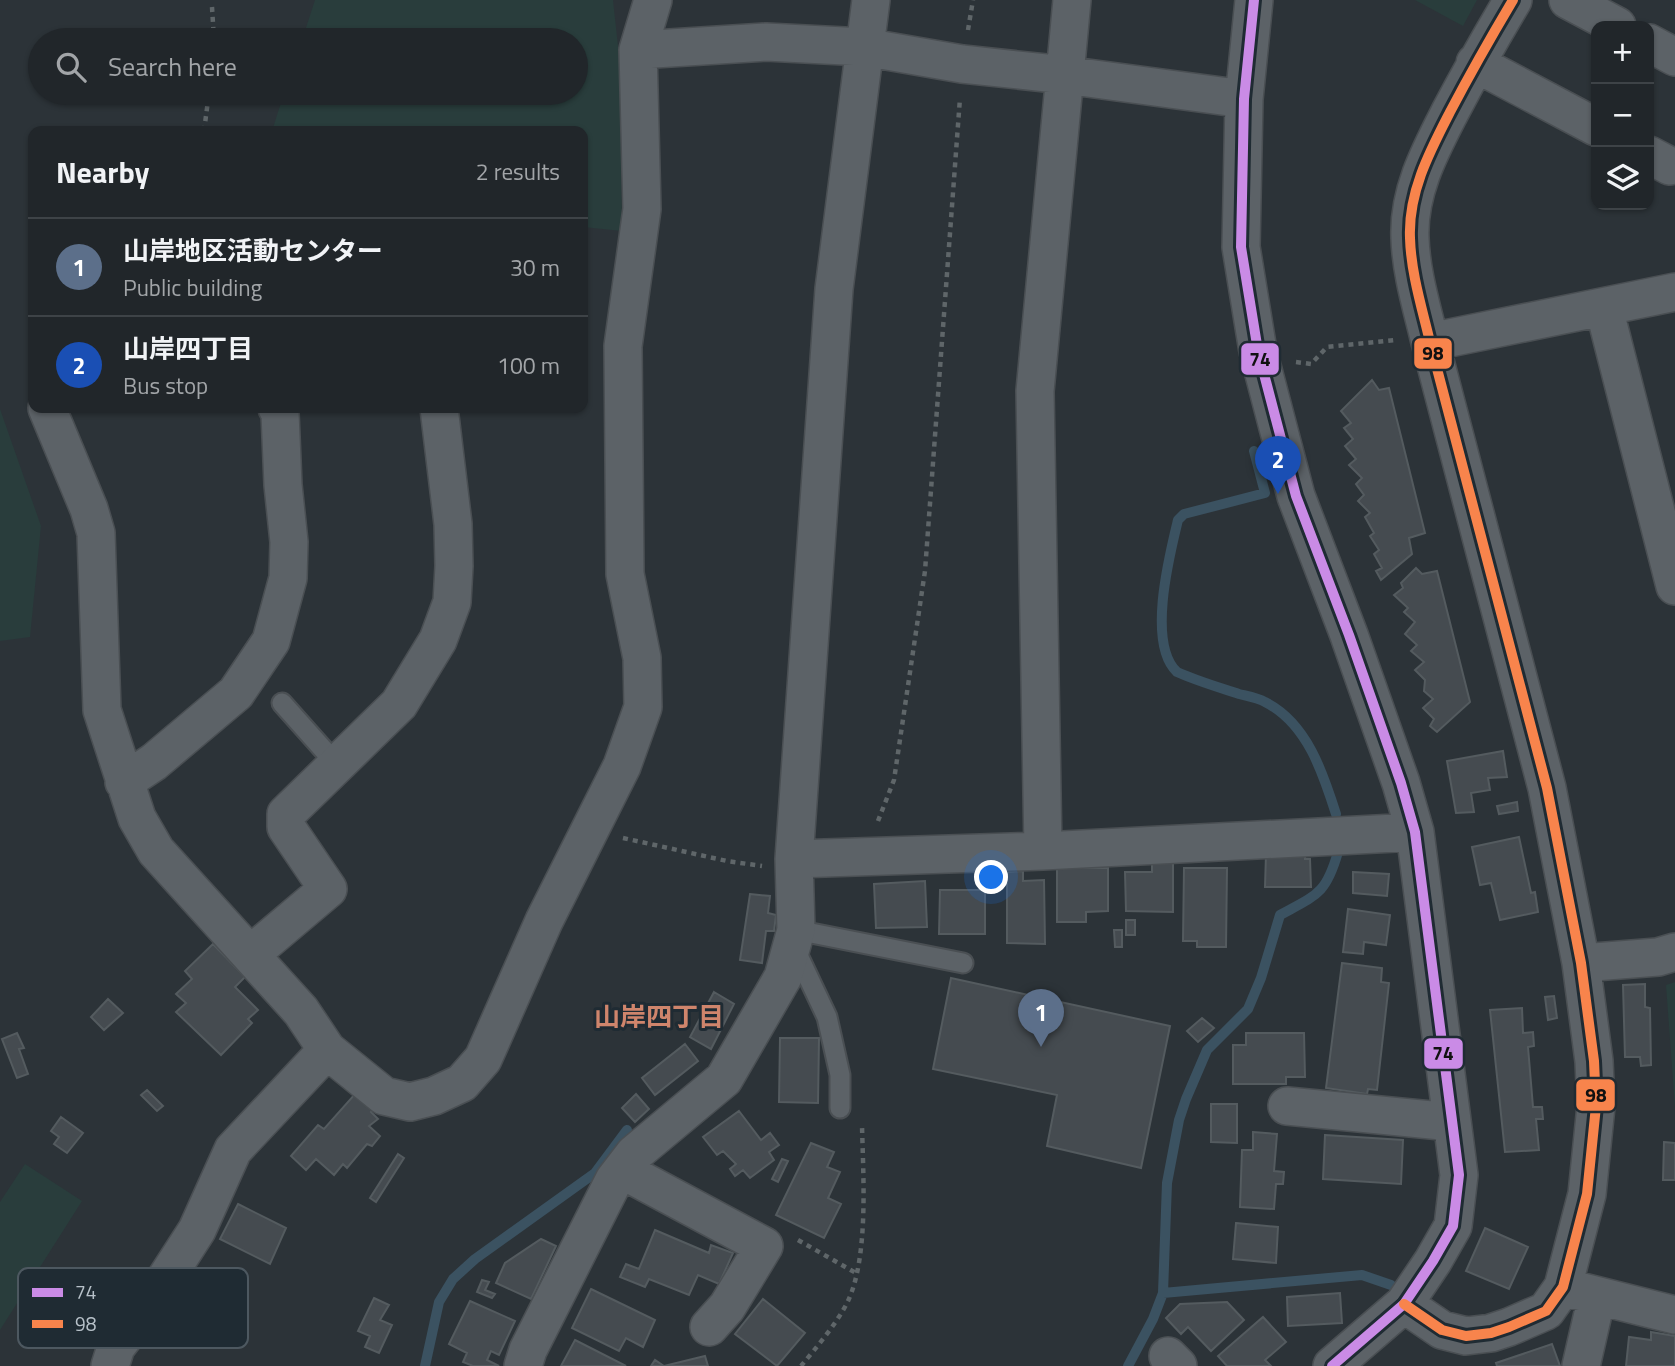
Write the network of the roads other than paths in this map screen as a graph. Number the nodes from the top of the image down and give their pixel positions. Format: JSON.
{"nodes":[{"id":1,"x":629,"y":0,"type":"edge"},
{"id":2,"x":653,"y":0,"type":"edge"},
{"id":3,"x":871,"y":0,"type":"edge"},
{"id":4,"x":1072,"y":0,"type":"edge"},
{"id":5,"x":1254,"y":0,"type":"edge"},
{"id":6,"x":1513,"y":0,"type":"edge"},
{"id":7,"x":1568,"y":0,"type":"edge"},
{"id":8,"x":1608,"y":21,"type":"edge"},
{"id":9,"x":1654,"y":46,"type":"edge"},
{"id":10,"x":864,"y":47,"type":"junction"},
{"id":11,"x":638,"y":50,"type":"junction"},
{"id":12,"x":1675,"y":57,"type":"edge"},
{"id":13,"x":1475,"y":63,"type":"junction"},
{"id":14,"x":1065,"y":75,"type":"junction"},
{"id":15,"x":1244,"y":99,"type":"junction"},
{"id":16,"x":1591,"y":124,"type":"edge"},
{"id":17,"x":1675,"y":292,"type":"edge"},
{"id":18,"x":1604,"y":308,"type":"junction"},
{"id":19,"x":1418,"y":341,"type":"junction"},
{"id":20,"x":49,"y":413,"type":"edge"},
{"id":21,"x":279,"y":413,"type":"edge"},
{"id":22,"x":440,"y":413,"type":"edge"},
{"id":23,"x":1675,"y":586,"type":"edge"},
{"id":24,"x":282,"y":703,"type":"dead end"},
{"id":25,"x":338,"y":766,"type":"junction"},
{"id":26,"x":124,"y":782,"type":"junction"},
{"id":27,"x":1416,"y":832,"type":"junction"},
{"id":28,"x":1043,"y":851,"type":"junction"},
{"id":29,"x":782,"y":863,"type":"junction"},
{"id":30,"x":794,"y":937,"type":"junction"},
{"id":31,"x":1675,"y":952,"type":"edge"},
{"id":32,"x":251,"y":954,"type":"junction"},
{"id":33,"x":963,"y":962,"type":"dead end"},
{"id":34,"x":1581,"y":963,"type":"junction"},
{"id":35,"x":327,"y":1050,"type":"junction"},
{"id":36,"x":1287,"y":1106,"type":"dead end"},
{"id":37,"x":840,"y":1108,"type":"dead end"},
{"id":38,"x":1452,"y":1122,"type":"junction"},
{"id":39,"x":622,"y":1170,"type":"junction"},
{"id":40,"x":173,"y":1268,"type":"edge"},
{"id":41,"x":1580,"y":1291,"type":"junction"},
{"id":42,"x":1404,"y":1304,"type":"junction"},
{"id":43,"x":1675,"y":1315,"type":"edge"},
{"id":44,"x":709,"y":1327,"type":"dead end"},
{"id":45,"x":116,"y":1348,"type":"edge"},
{"id":46,"x":110,"y":1366,"type":"edge"},
{"id":47,"x":523,"y":1366,"type":"edge"},
{"id":48,"x":1332,"y":1366,"type":"edge"},
{"id":49,"x":1581,"y":1366,"type":"edge"}],
"edges":[{"from":1,"to":11,"type":"street"},
{"from":2,"to":11,"type":"street"},
{"from":3,"to":10,"type":"street"},
{"from":4,"to":14,"type":"street"},
{"from":5,"to":15,"type":"street"},
{"from":6,"to":13,"type":"street"},
{"from":7,"to":8,"type":"street"},
{"from":9,"to":12,"type":"street"},
{"from":10,"to":11,"type":"street"},
{"from":10,"to":14,"type":"street"},
{"from":10,"to":29,"type":"street"},
{"from":11,"to":35,"type":"street"},
{"from":13,"to":16,"type":"street"},
{"from":13,"to":19,"type":"street"},
{"from":14,"to":15,"type":"street"},
{"from":14,"to":28,"type":"street"},
{"from":15,"to":27,"type":"street"},
{"from":17,"to":18,"type":"street"},
{"from":18,"to":19,"type":"street"},
{"from":18,"to":23,"type":"street"},
{"from":19,"to":34,"type":"street"},
{"from":20,"to":26,"type":"street"},
{"from":21,"to":26,"type":"street"},
{"from":22,"to":25,"type":"street"},
{"from":24,"to":25,"type":"lane"},
{"from":25,"to":32,"type":"street"},
{"from":26,"to":32,"type":"street"},
{"from":27,"to":28,"type":"street"},
{"from":27,"to":38,"type":"street"},
{"from":28,"to":29,"type":"street"},
{"from":29,"to":30,"type":"street"},
{"from":30,"to":33,"type":"lane"},
{"from":30,"to":37,"type":"lane"},
{"from":30,"to":39,"type":"street"},
{"from":31,"to":34,"type":"street"},
{"from":32,"to":35,"type":"street"},
{"from":34,"to":41,"type":"street"},
{"from":35,"to":40,"type":"street"},
{"from":36,"to":38,"type":"street"},
{"from":38,"to":42,"type":"street"},
{"from":39,"to":44,"type":"street"},
{"from":39,"to":47,"type":"street"},
{"from":41,"to":42,"type":"street"},
{"from":41,"to":43,"type":"street"},
{"from":41,"to":49,"type":"street"},
{"from":42,"to":48,"type":"street"},
{"from":45,"to":46,"type":"street"}]}
